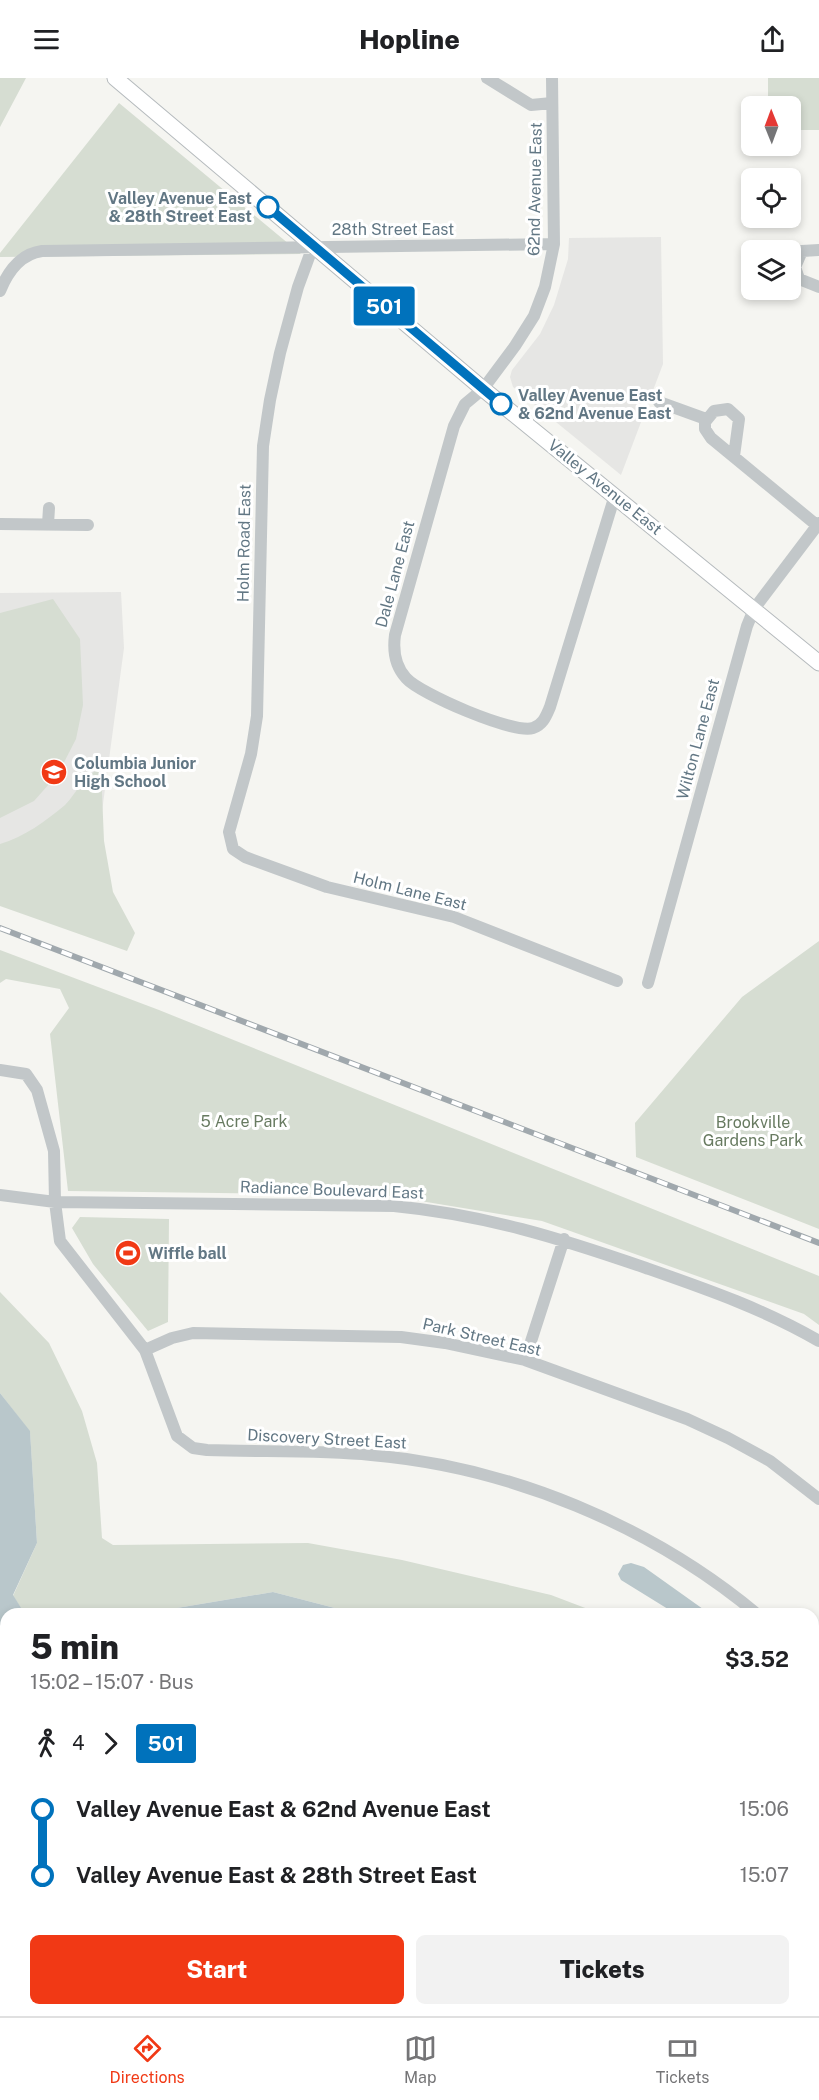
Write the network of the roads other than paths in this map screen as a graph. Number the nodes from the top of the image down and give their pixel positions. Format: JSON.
{"nodes":[{"id":1,"x":115,"y":78,"type":"edge"},
{"id":2,"x":487,"y":78,"type":"edge"},
{"id":3,"x":552,"y":78,"type":"edge"},
{"id":4,"x":552,"y":103,"type":"junction"},
{"id":5,"x":554,"y":244,"type":"junction"},
{"id":6,"x":313,"y":246,"type":"junction"},
{"id":7,"x":819,"y":250,"type":"edge"},
{"id":8,"x":819,"y":287,"type":"edge"},
{"id":9,"x":0,"y":291,"type":"edge"},
{"id":10,"x":483,"y":389,"type":"junction"},
{"id":11,"x":659,"y":402,"type":"dead end"},
{"id":12,"x":706,"y":418,"type":"junction"},
{"id":13,"x":734,"y":456,"type":"junction"},
{"id":14,"x":615,"y":495,"type":"junction"},
{"id":15,"x":49,"y":508,"type":"dead end"},
{"id":16,"x":0,"y":524,"type":"edge"},
{"id":17,"x":48,"y":524,"type":"junction"},
{"id":18,"x":88,"y":525,"type":"dead end"},
{"id":19,"x":818,"y":525,"type":"edge"},
{"id":20,"x":754,"y":609,"type":"junction"},
{"id":21,"x":819,"y":663,"type":"edge"},
{"id":22,"x":231,"y":844,"type":"joint"},
{"id":23,"x":617,"y":981,"type":"dead end"},
{"id":24,"x":648,"y":982,"type":"dead end"},
{"id":25,"x":0,"y":1070,"type":"edge"},
{"id":26,"x":0,"y":1195,"type":"edge"},
{"id":27,"x":55,"y":1202,"type":"junction"},
{"id":28,"x":564,"y":1239,"type":"junction"},
{"id":29,"x":819,"y":1341,"type":"edge"},
{"id":30,"x":145,"y":1350,"type":"junction"},
{"id":31,"x":525,"y":1360,"type":"junction"},
{"id":32,"x":819,"y":1499,"type":"edge"},
{"id":33,"x":749,"y":1608,"type":"edge"}],
"edges":[{"from":1,"to":6,"type":"main road","name":"Valley Avenue East"},
{"from":2,"to":4,"type":"street"},
{"from":3,"to":4,"type":"street","name":"62nd Avenue East"},
{"from":4,"to":5,"type":"street","name":"62nd Avenue East"},
{"from":5,"to":6,"type":"street","name":"28th Street East"},
{"from":5,"to":10,"type":"street","name":"62nd Avenue East"},
{"from":6,"to":9,"type":"street","name":"28th Street East"},
{"from":6,"to":10,"type":"main road","name":"Valley Avenue East"},
{"from":6,"to":22,"type":"street","name":"Holm Road East"},
{"from":7,"to":8,"type":"street"},
{"from":10,"to":14,"type":"main road","name":"Valley Avenue East"},
{"from":10,"to":14,"type":"street","name":"Dale Lane East"},
{"from":11,"to":12,"type":"street"},
{"from":12,"to":13,"type":"street"},
{"from":12,"to":13,"type":"street"},
{"from":13,"to":19,"type":"street"},
{"from":14,"to":20,"type":"main road","name":"Valley Avenue East"},
{"from":15,"to":17,"type":"street"},
{"from":16,"to":17,"type":"street"},
{"from":17,"to":18,"type":"street"},
{"from":19,"to":20,"type":"street","name":"Wilton Lane East"},
{"from":20,"to":21,"type":"main road","name":"Valley Avenue East"},
{"from":20,"to":24,"type":"street","name":"Wilton Lane East"},
{"from":22,"to":23,"type":"street","name":"Holm Lane East"},
{"from":25,"to":27,"type":"street"},
{"from":26,"to":27,"type":"street","name":"Radiance Boulevard East"},
{"from":27,"to":28,"type":"street","name":"Radiance Boulevard East"},
{"from":27,"to":30,"type":"street"},
{"from":28,"to":29,"type":"street","name":"Radiance Boulevard East"},
{"from":28,"to":31,"type":"street"},
{"from":30,"to":31,"type":"street","name":"Park Street East"},
{"from":30,"to":33,"type":"street","name":"Discovery Street East"},
{"from":31,"to":32,"type":"street","name":"Park Street East"}]}
